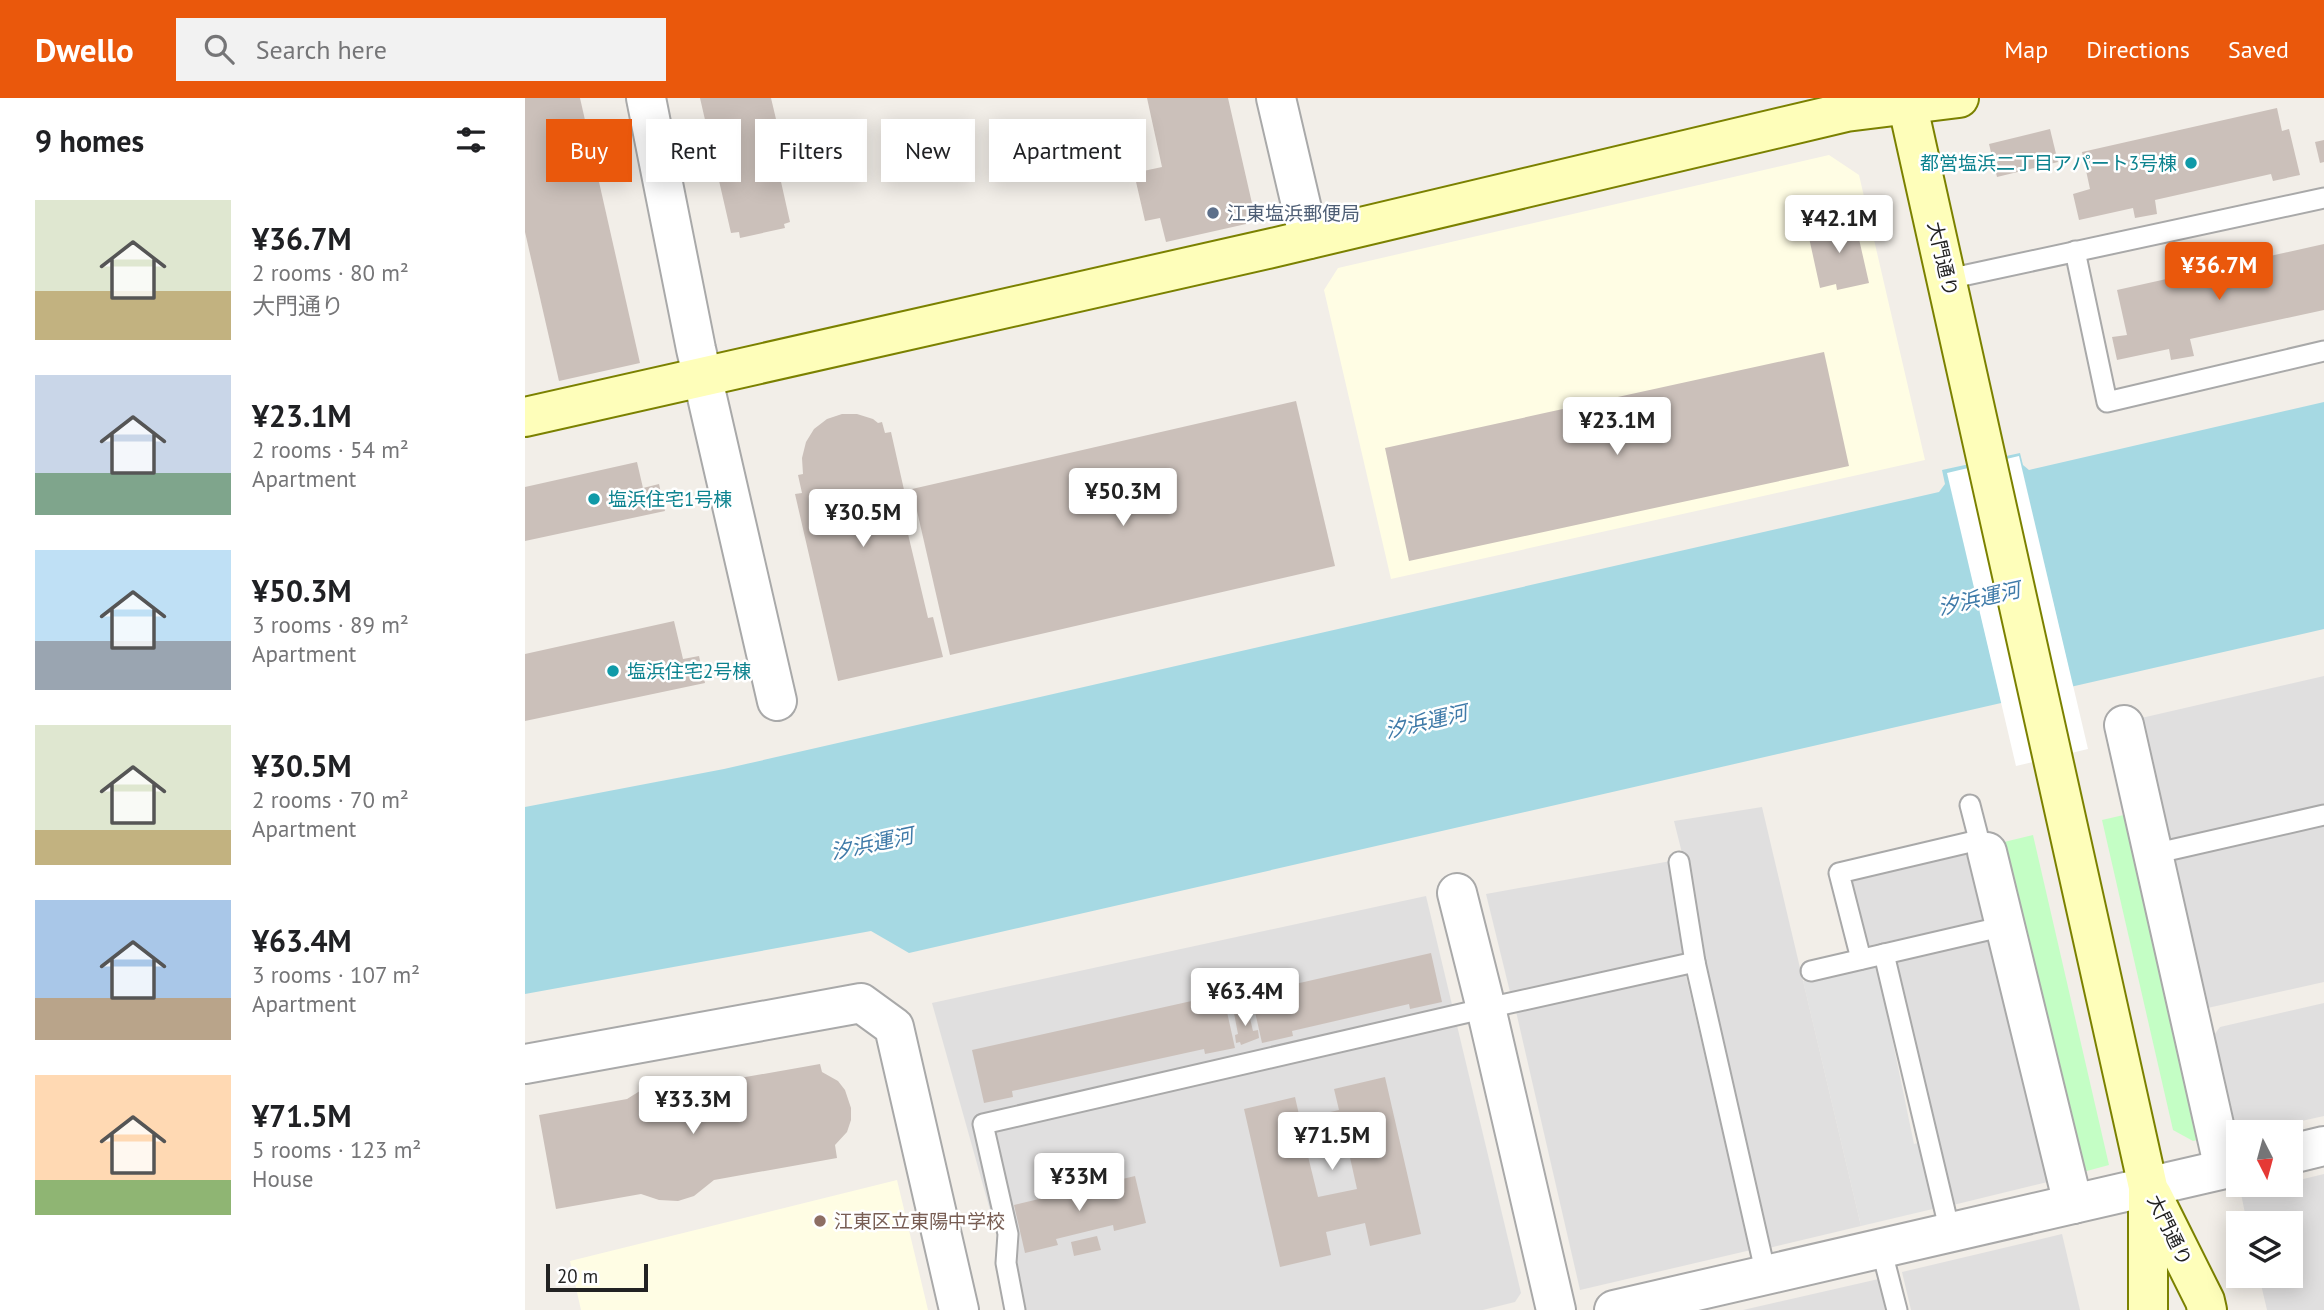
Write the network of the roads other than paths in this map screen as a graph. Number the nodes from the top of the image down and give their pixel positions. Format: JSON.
{"nodes":[{"id":1,"x":646,"y":98,"type":"edge"},
{"id":2,"x":1276,"y":98,"type":"edge"},
{"id":3,"x":1959,"y":98,"type":"edge"},
{"id":4,"x":1907,"y":101,"type":"edge"},
{"id":5,"x":2324,"y":198,"type":"edge"},
{"id":6,"x":1309,"y":239,"type":"junction"},
{"id":7,"x":2075,"y":251,"type":"junction"},
{"id":8,"x":1948,"y":279,"type":"junction"},
{"id":9,"x":2324,"y":351,"type":"edge"},
{"id":10,"x":703,"y":378,"type":"junction"},
{"id":11,"x":525,"y":417,"type":"edge"},
{"id":12,"x":777,"y":701,"type":"dead end"},
{"id":13,"x":2124,"y":726,"type":"dead end"},
{"id":14,"x":1970,"y":804,"type":"dead end"},
{"id":15,"x":2324,"y":815,"type":"edge"},
{"id":16,"x":1983,"y":846,"type":"junction"},
{"id":17,"x":2153,"y":854,"type":"junction"},
{"id":18,"x":1679,"y":862,"type":"dead end"},
{"id":19,"x":1457,"y":894,"type":"dead end"},
{"id":20,"x":2005,"y":926,"type":"junction"},
{"id":21,"x":1884,"y":954,"type":"junction"},
{"id":22,"x":1861,"y":959,"type":"junction"},
{"id":23,"x":1695,"y":962,"type":"junction"},
{"id":24,"x":1811,"y":971,"type":"dead end"},
{"id":25,"x":1486,"y":1008,"type":"junction"},
{"id":26,"x":525,"y":1065,"type":"edge"},
{"id":27,"x":2324,"y":1146,"type":"edge"},
{"id":28,"x":2226,"y":1147,"type":"edge"},
{"id":29,"x":2303,"y":1151,"type":"edge"},
{"id":30,"x":2226,"y":1168,"type":"edge"},
{"id":31,"x":2148,"y":1187,"type":"junction"},
{"id":32,"x":2073,"y":1204,"type":"junction"},
{"id":33,"x":1950,"y":1232,"type":"junction"},
{"id":34,"x":1881,"y":1248,"type":"junction"},
{"id":35,"x":1766,"y":1275,"type":"junction"},
{"id":36,"x":959,"y":1310,"type":"edge"},
{"id":37,"x":1015,"y":1310,"type":"edge"},
{"id":38,"x":1556,"y":1310,"type":"edge"},
{"id":39,"x":1614,"y":1310,"type":"edge"},
{"id":40,"x":1897,"y":1310,"type":"edge"},
{"id":41,"x":2148,"y":1310,"type":"edge"},
{"id":42,"x":2207,"y":1310,"type":"edge"}],
"edges":[{"from":1,"to":10,"type":"street"},
{"from":2,"to":6,"type":"street"},
{"from":3,"to":4,"type":"street"},
{"from":4,"to":6,"type":"street"},
{"from":4,"to":8,"type":"street","name":"大門通り"},
{"from":5,"to":7,"type":"lane"},
{"from":6,"to":10,"type":"street"},
{"from":7,"to":8,"type":"lane"},
{"from":7,"to":9,"type":"lane"},
{"from":8,"to":31,"type":"street","name":"大門通り"},
{"from":10,"to":11,"type":"street"},
{"from":10,"to":12,"type":"street"},
{"from":13,"to":17,"type":"street"},
{"from":14,"to":16,"type":"lane"},
{"from":15,"to":17,"type":"lane"},
{"from":16,"to":20,"type":"street"},
{"from":16,"to":22,"type":"lane"},
{"from":17,"to":28,"type":"street"},
{"from":18,"to":23,"type":"lane"},
{"from":19,"to":25,"type":"street"},
{"from":20,"to":21,"type":"lane"},
{"from":20,"to":32,"type":"street"},
{"from":21,"to":22,"type":"lane"},
{"from":21,"to":33,"type":"lane"},
{"from":22,"to":24,"type":"lane"},
{"from":23,"to":25,"type":"lane"},
{"from":23,"to":35,"type":"lane"},
{"from":25,"to":37,"type":"lane"},
{"from":25,"to":38,"type":"street"},
{"from":26,"to":36,"type":"street"},
{"from":27,"to":29,"type":"street"},
{"from":30,"to":31,"type":"street"},
{"from":31,"to":32,"type":"street"},
{"from":31,"to":41,"type":"street","name":"大門通り"},
{"from":31,"to":42,"type":"street","name":"大門通り"},
{"from":32,"to":33,"type":"street"},
{"from":33,"to":34,"type":"street"},
{"from":34,"to":35,"type":"street"},
{"from":34,"to":40,"type":"lane"},
{"from":35,"to":39,"type":"street"}]}
